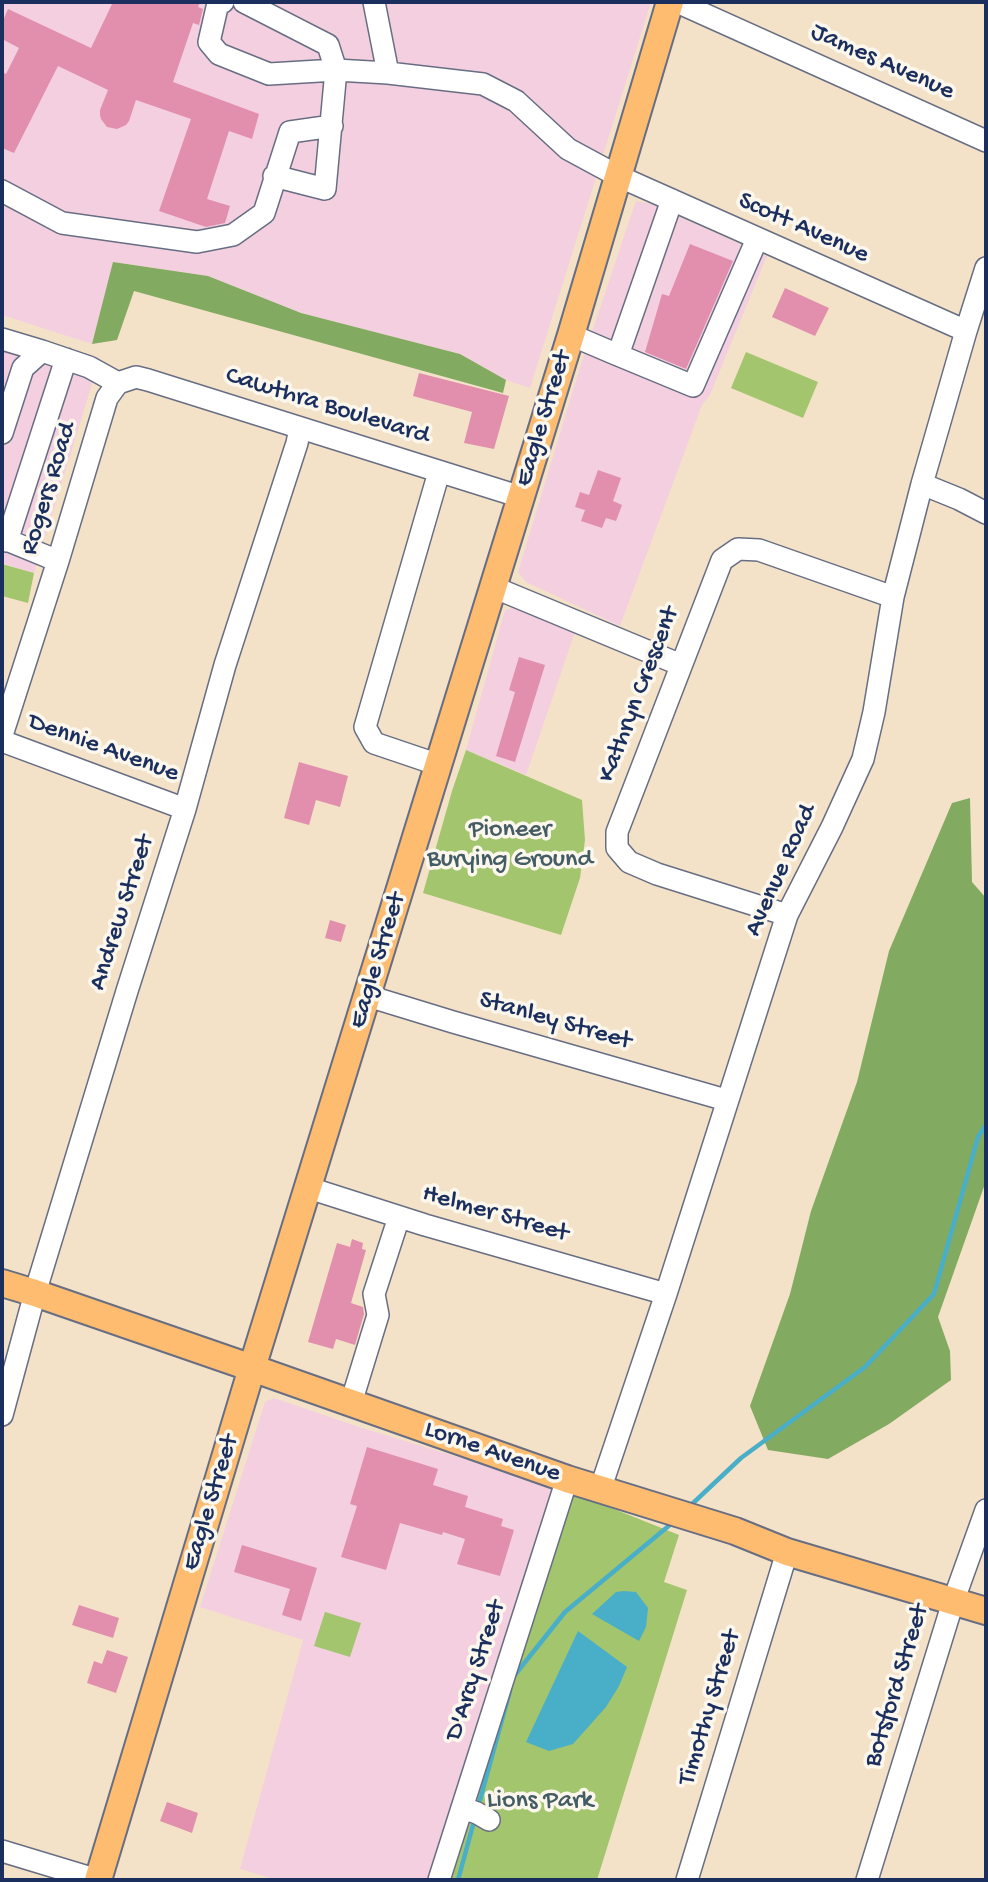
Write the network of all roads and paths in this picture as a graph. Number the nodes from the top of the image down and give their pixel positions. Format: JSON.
{"nodes":[{"id":1,"x":223,"y":2,"type":"edge"},
{"id":2,"x":244,"y":2,"type":"edge"},
{"id":3,"x":374,"y":2,"type":"edge"},
{"id":4,"x":670,"y":2,"type":"edge"},
{"id":5,"x":677,"y":2,"type":"edge"},
{"id":6,"x":336,"y":70,"type":"junction"},
{"id":7,"x":388,"y":73,"type":"junction"},
{"id":8,"x":332,"y":126,"type":"junction"},
{"id":9,"x":986,"y":141,"type":"edge"},
{"id":10,"x":274,"y":176,"type":"junction"},
{"id":11,"x":618,"y":176,"type":"junction"},
{"id":12,"x":2,"y":191,"type":"edge"},
{"id":13,"x":672,"y":200,"type":"junction"},
{"id":14,"x":757,"y":239,"type":"junction"},
{"id":15,"x":986,"y":268,"type":"edge"},
{"id":16,"x":966,"y":331,"type":"junction"},
{"id":17,"x":571,"y":335,"type":"junction"},
{"id":18,"x":2,"y":338,"type":"edge"},
{"id":19,"x":42,"y":351,"type":"junction"},
{"id":20,"x":618,"y":355,"type":"junction"},
{"id":21,"x":66,"y":359,"type":"junction"},
{"id":22,"x":10,"y":380,"type":"edge"},
{"id":23,"x":118,"y":383,"type":"junction"},
{"id":24,"x":300,"y":428,"type":"junction"},
{"id":25,"x":2,"y":433,"type":"edge"},
{"id":26,"x":439,"y":472,"type":"junction"},
{"id":27,"x":922,"y":484,"type":"junction"},
{"id":28,"x":521,"y":497,"type":"junction"},
{"id":29,"x":986,"y":513,"type":"edge"},
{"id":30,"x":5,"y":540,"type":"edge"},
{"id":31,"x":58,"y":561,"type":"junction"},
{"id":32,"x":493,"y":587,"type":"junction"},
{"id":33,"x":893,"y":597,"type":"junction"},
{"id":34,"x":681,"y":665,"type":"junction"},
{"id":35,"x":2,"y":734,"type":"edge"},
{"id":36,"x":2,"y":741,"type":"edge"},
{"id":37,"x":439,"y":765,"type":"junction"},
{"id":38,"x":186,"y":809,"type":"junction"},
{"id":39,"x":787,"y":915,"type":"junction"},
{"id":40,"x":368,"y":996,"type":"junction"},
{"id":41,"x":726,"y":1100,"type":"junction"},
{"id":42,"x":309,"y":1188,"type":"junction"},
{"id":43,"x":399,"y":1217,"type":"junction"},
{"id":44,"x":2,"y":1283,"type":"edge"},
{"id":45,"x":35,"y":1293,"type":"junction"},
{"id":46,"x":666,"y":1294,"type":"junction"},
{"id":47,"x":253,"y":1368,"type":"junction"},
{"id":48,"x":351,"y":1403,"type":"junction"},
{"id":49,"x":2,"y":1415,"type":"edge"},
{"id":50,"x":567,"y":1479,"type":"junction"},
{"id":51,"x":600,"y":1490,"type":"junction"},
{"id":52,"x":986,"y":1510,"type":"edge"},
{"id":53,"x":788,"y":1552,"type":"junction"},
{"id":54,"x":953,"y":1602,"type":"junction"},
{"id":55,"x":986,"y":1611,"type":"edge"},
{"id":56,"x":463,"y":1808,"type":"junction"},
{"id":57,"x":489,"y":1821,"type":"dead end"},
{"id":58,"x":2,"y":1851,"type":"edge"},
{"id":59,"x":98,"y":1880,"type":"edge"},
{"id":60,"x":439,"y":1880,"type":"edge"},
{"id":61,"x":688,"y":1880,"type":"edge"},
{"id":62,"x":867,"y":1880,"type":"edge"}],
"edges":[{"from":1,"to":6,"type":"street","name":"Scott Avenue"},
{"from":2,"to":6,"type":"street"},
{"from":3,"to":7,"type":"street"},
{"from":4,"to":11,"type":"main road","name":"Eagle Street"},
{"from":5,"to":9,"type":"street","name":"James Avenue"},
{"from":6,"to":7,"type":"street","name":"Scott Avenue"},
{"from":6,"to":8,"type":"street"},
{"from":7,"to":11,"type":"street","name":"Scott Avenue"},
{"from":8,"to":10,"type":"street"},
{"from":8,"to":10,"type":"street"},
{"from":10,"to":12,"type":"street"},
{"from":11,"to":13,"type":"street","name":"Scott Avenue"},
{"from":11,"to":17,"type":"main road","name":"Eagle Street"},
{"from":13,"to":14,"type":"street","name":"Scott Avenue"},
{"from":13,"to":20,"type":"street"},
{"from":14,"to":16,"type":"street","name":"Scott Avenue"},
{"from":14,"to":20,"type":"street"},
{"from":15,"to":16,"type":"street","name":"Avenue Road"},
{"from":16,"to":27,"type":"street","name":"Avenue Road"},
{"from":17,"to":20,"type":"street"},
{"from":17,"to":28,"type":"main road","name":"Eagle Street"},
{"from":18,"to":19,"type":"street"},
{"from":19,"to":21,"type":"street"},
{"from":19,"to":22,"type":"street"},
{"from":21,"to":23,"type":"street"},
{"from":21,"to":30,"type":"street"},
{"from":22,"to":25,"type":"street"},
{"from":23,"to":24,"type":"street","name":"Cawthra Boulevard"},
{"from":23,"to":31,"type":"street","name":"Rogers Road"},
{"from":24,"to":26,"type":"street","name":"Cawthra Boulevard"},
{"from":24,"to":38,"type":"street","name":"Andrew Street"},
{"from":26,"to":28,"type":"street","name":"Cawthra Boulevard"},
{"from":26,"to":37,"type":"street"},
{"from":27,"to":29,"type":"street"},
{"from":27,"to":33,"type":"street","name":"Avenue Road"},
{"from":28,"to":32,"type":"main road","name":"Eagle Street"},
{"from":30,"to":31,"type":"street"},
{"from":31,"to":35,"type":"street","name":"Rogers Road"},
{"from":32,"to":34,"type":"street"},
{"from":32,"to":37,"type":"main road","name":"Eagle Street"},
{"from":33,"to":34,"type":"street","name":"Kathryn Crescent"},
{"from":33,"to":39,"type":"street","name":"Avenue Road"},
{"from":34,"to":39,"type":"street","name":"Kathryn Crescent"},
{"from":36,"to":38,"type":"street","name":"Dennie Avenue"},
{"from":37,"to":40,"type":"main road","name":"Eagle Street"},
{"from":38,"to":45,"type":"street","name":"Andrew Street"},
{"from":39,"to":41,"type":"street","name":"Avenue Road"},
{"from":40,"to":41,"type":"street","name":"Stanley Street"},
{"from":40,"to":42,"type":"main road","name":"Eagle Street"},
{"from":41,"to":46,"type":"street","name":"Avenue Road"},
{"from":42,"to":43,"type":"street","name":"Helmer Street"},
{"from":42,"to":47,"type":"main road","name":"Eagle Street"},
{"from":43,"to":46,"type":"street","name":"Helmer Street"},
{"from":43,"to":48,"type":"street"},
{"from":44,"to":45,"type":"main road","name":"Lorne Avenue"},
{"from":45,"to":47,"type":"main road","name":"Lorne Avenue"},
{"from":45,"to":49,"type":"street","name":"Andrew Street"},
{"from":46,"to":51,"type":"street","name":"Avenue Road"},
{"from":47,"to":48,"type":"main road","name":"Lorne Avenue"},
{"from":47,"to":59,"type":"main road","name":"Eagle Street"},
{"from":48,"to":50,"type":"main road","name":"Lorne Avenue"},
{"from":50,"to":51,"type":"main road","name":"Lorne Avenue"},
{"from":50,"to":56,"type":"street","name":"D'Arcy Street"},
{"from":51,"to":53,"type":"main road","name":"Lorne Avenue"},
{"from":52,"to":54,"type":"street","name":"Botsford Street"},
{"from":53,"to":54,"type":"main road","name":"Lorne Avenue"},
{"from":53,"to":61,"type":"street","name":"Timothy Street"},
{"from":54,"to":55,"type":"main road","name":"Lorne Avenue"},
{"from":54,"to":62,"type":"street","name":"Botsford Street"},
{"from":56,"to":57,"type":"street"},
{"from":56,"to":60,"type":"street","name":"D'Arcy Street"},
{"from":58,"to":59,"type":"street"}]}
